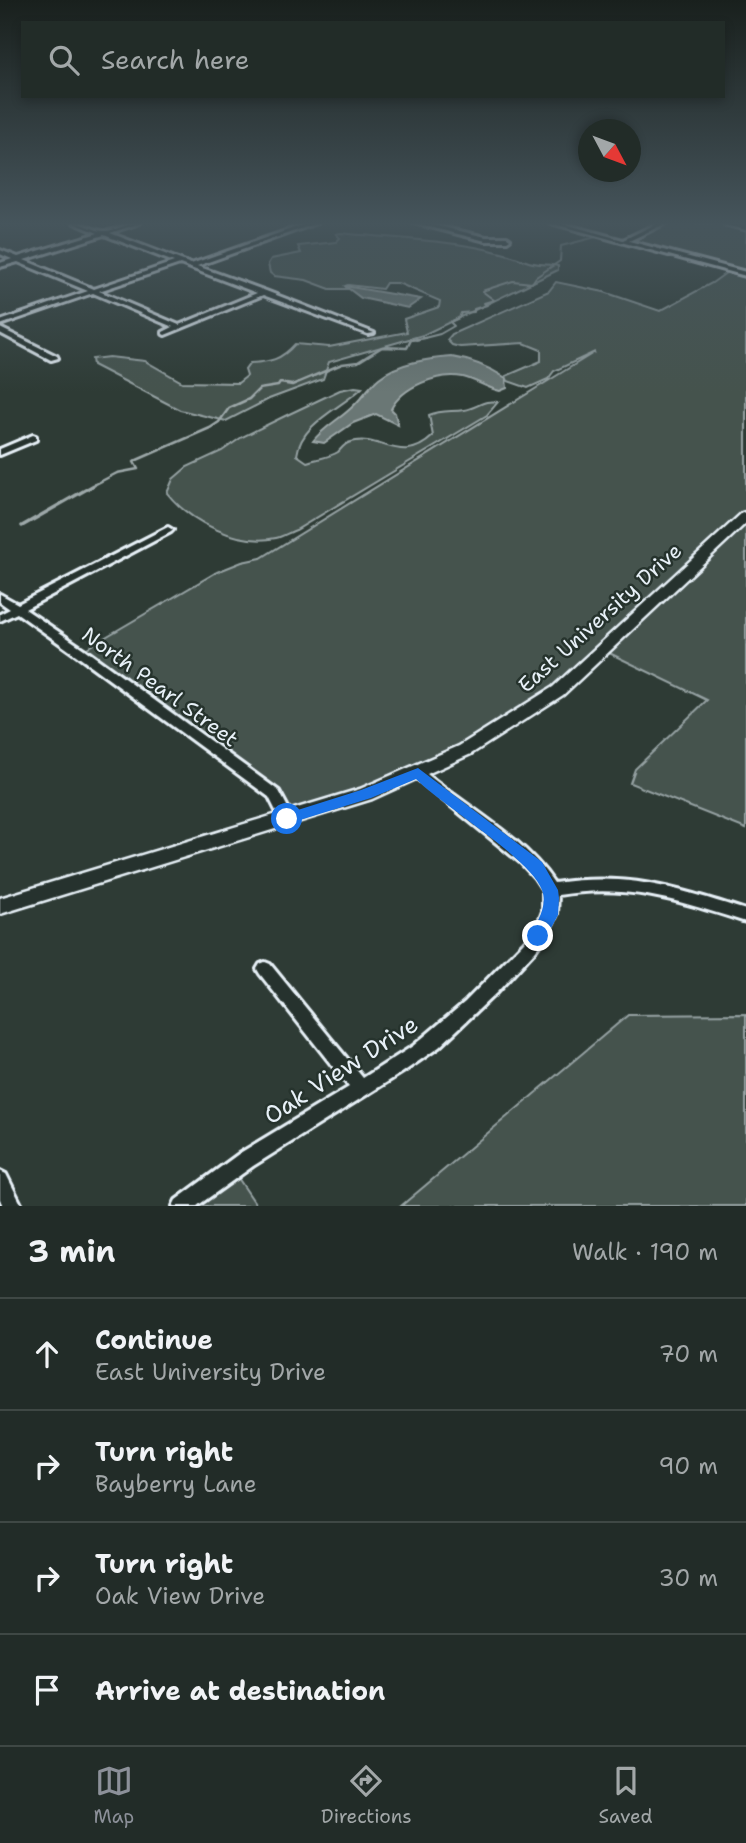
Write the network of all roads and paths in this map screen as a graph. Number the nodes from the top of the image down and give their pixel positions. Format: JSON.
{"nodes":[{"id":1,"x":65,"y":279,"type":"edge"},
{"id":2,"x":129,"y":279,"type":"edge"},
{"id":3,"x":228,"y":279,"type":"edge"},
{"id":4,"x":94,"y":291,"type":"junction"},
{"id":5,"x":264,"y":292,"type":"junction"},
{"id":6,"x":0,"y":323,"type":"edge"},
{"id":7,"x":177,"y":326,"type":"junction"},
{"id":8,"x":0,"y":330,"type":"edge"},
{"id":9,"x":165,"y":333,"type":"dead end"},
{"id":10,"x":370,"y":333,"type":"dead end"},
{"id":11,"x":54,"y":358,"type":"dead end"},
{"id":12,"x":33,"y":438,"type":"dead end"},
{"id":13,"x":0,"y":452,"type":"edge"},
{"id":14,"x":746,"y":516,"type":"edge"},
{"id":15,"x":168,"y":530,"type":"dead end"},
{"id":16,"x":0,"y":597,"type":"edge"},
{"id":17,"x":17,"y":609,"type":"junction"},
{"id":18,"x":0,"y":618,"type":"edge"},
{"id":19,"x":418,"y":773,"type":"junction"},
{"id":20,"x":287,"y":819,"type":"junction"},
{"id":21,"x":550,"y":890,"type":"junction"},
{"id":22,"x":0,"y":906,"type":"edge"},
{"id":23,"x":746,"y":916,"type":"edge"},
{"id":24,"x":265,"y":969,"type":"dead end"},
{"id":25,"x":361,"y":1089,"type":"junction"},
{"id":26,"x":0,"y":1180,"type":"edge"},
{"id":27,"x":13,"y":1206,"type":"edge"},
{"id":28,"x":182,"y":1206,"type":"edge"}],
"edges":[{"from":1,"to":4,"type":"street"},
{"from":2,"to":4,"type":"street"},
{"from":3,"to":5,"type":"street"},
{"from":4,"to":6,"type":"street"},
{"from":4,"to":7,"type":"street"},
{"from":5,"to":7,"type":"street"},
{"from":5,"to":10,"type":"street"},
{"from":7,"to":9,"type":"street"},
{"from":8,"to":11,"type":"street"},
{"from":12,"to":13,"type":"street"},
{"from":14,"to":19,"type":"main road","name":"East University Drive"},
{"from":15,"to":17,"type":"street"},
{"from":16,"to":17,"type":"street","name":"North Pearl Street"},
{"from":17,"to":18,"type":"street"},
{"from":17,"to":20,"type":"street","name":"North Pearl Street"},
{"from":19,"to":20,"type":"main road","name":"East University Drive"},
{"from":19,"to":21,"type":"street"},
{"from":20,"to":22,"type":"main road","name":"East University Drive"},
{"from":21,"to":23,"type":"street"},
{"from":21,"to":25,"type":"street","name":"Oak View Drive"},
{"from":24,"to":25,"type":"street"},
{"from":25,"to":28,"type":"street","name":"Oak View Drive"},
{"from":26,"to":27,"type":"street"}]}
